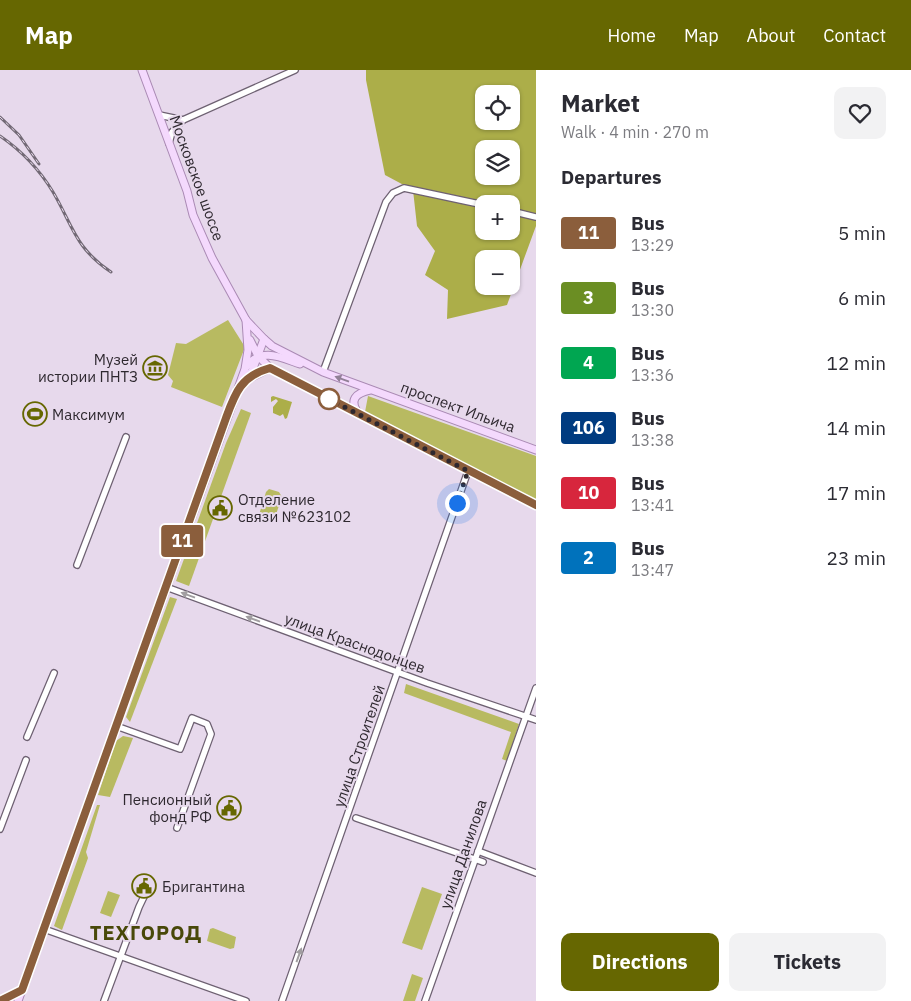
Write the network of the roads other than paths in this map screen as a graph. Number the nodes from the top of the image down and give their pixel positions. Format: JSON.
{"nodes":[{"id":1,"x":142,"y":70,"type":"edge"},
{"id":2,"x":295,"y":70,"type":"edge"},
{"id":3,"x":159,"y":116,"type":"junction"},
{"id":4,"x":182,"y":120,"type":"junction"},
{"id":5,"x":169,"y":143,"type":"junction"},
{"id":6,"x":475,"y":203,"type":"edge"},
{"id":7,"x":520,"y":213,"type":"edge"},
{"id":8,"x":536,"y":217,"type":"edge"},
{"id":9,"x":246,"y":320,"type":"junction"},
{"id":10,"x":264,"y":339,"type":"junction"},
{"id":11,"x":258,"y":356,"type":"junction"},
{"id":12,"x":270,"y":368,"type":"junction"},
{"id":13,"x":244,"y":369,"type":"junction"},
{"id":14,"x":320,"y":371,"type":"junction"},
{"id":15,"x":241,"y":385,"type":"junction"},
{"id":16,"x":371,"y":390,"type":"junction"},
{"id":17,"x":236,"y":391,"type":"junction"},
{"id":18,"x":359,"y":415,"type":"junction"},
{"id":19,"x":126,"y":437,"type":"dead end"},
{"id":20,"x":536,"y":450,"type":"edge"},
{"id":21,"x":468,"y":471,"type":"junction"},
{"id":22,"x":536,"y":505,"type":"edge"},
{"id":23,"x":77,"y":565,"type":"dead end"},
{"id":24,"x":166,"y":587,"type":"junction"},
{"id":25,"x":54,"y":672,"type":"dead end"},
{"id":26,"x":398,"y":672,"type":"junction"},
{"id":27,"x":536,"y":688,"type":"edge"},
{"id":28,"x":525,"y":716,"type":"junction"},
{"id":29,"x":536,"y":720,"type":"edge"},
{"id":30,"x":116,"y":726,"type":"junction"},
{"id":31,"x":27,"y":738,"type":"dead end"},
{"id":32,"x":26,"y":760,"type":"dead end"},
{"id":33,"x":349,"y":812,"type":"junction"},
{"id":34,"x":356,"y":818,"type":"dead end"},
{"id":35,"x":178,"y":828,"type":"dead end"},
{"id":36,"x":0,"y":829,"type":"edge"},
{"id":37,"x":476,"y":856,"type":"junction"},
{"id":38,"x":483,"y":862,"type":"dead end"},
{"id":39,"x":536,"y":873,"type":"edge"},
{"id":40,"x":150,"y":884,"type":"dead end"},
{"id":41,"x":44,"y":929,"type":"junction"},
{"id":42,"x":121,"y":956,"type":"junction"},
{"id":43,"x":22,"y":990,"type":"junction"},
{"id":44,"x":0,"y":1001,"type":"edge"},
{"id":45,"x":18,"y":1001,"type":"edge"},
{"id":46,"x":104,"y":1001,"type":"edge"},
{"id":47,"x":246,"y":1001,"type":"edge"},
{"id":48,"x":282,"y":1001,"type":"edge"},
{"id":49,"x":425,"y":1001,"type":"edge"}],
"edges":[{"from":1,"to":3,"type":"main road","name":"Московское шоссе"},
{"from":2,"to":4,"type":"street"},
{"from":3,"to":4,"type":"street"},
{"from":3,"to":5,"type":"main road","name":"Московское шоссе"},
{"from":4,"to":5,"type":"street"},
{"from":5,"to":9,"type":"main road","name":"Московское шоссе"},
{"from":6,"to":14,"type":"street"},
{"from":7,"to":8,"type":"street"},
{"from":9,"to":10,"type":"main road","name":"проспект Ильича"},
{"from":9,"to":11,"type":"main road"},
{"from":9,"to":13,"type":"main road"},
{"from":10,"to":11,"type":"main road"},
{"from":10,"to":14,"type":"main road","name":"проспект Ильича"},
{"from":11,"to":12,"type":"main road"},
{"from":11,"to":13,"type":"main road"},
{"from":11,"to":14,"type":"main road","name":"проспект Ильича"},
{"from":11,"to":15,"type":"main road"},
{"from":12,"to":15,"type":"main road"},
{"from":12,"to":18,"type":"main road"},
{"from":13,"to":17,"type":"main road"},
{"from":16,"to":14,"type":"main road","name":"проспект Ильича","one_way":true},
{"from":15,"to":17,"type":"main road"},
{"from":16,"to":18,"type":"main road"},
{"from":16,"to":20,"type":"main road","name":"проспект Ильича"},
{"from":17,"to":24,"type":"main road"},
{"from":18,"to":21,"type":"main road"},
{"from":19,"to":23,"type":"street"},
{"from":21,"to":22,"type":"main road"},
{"from":21,"to":26,"type":"street","name":"улица Строителей"},
{"from":26,"to":24,"type":"street","name":"улица Краснодонцев","one_way":true},
{"from":24,"to":30,"type":"main road"},
{"from":25,"to":31,"type":"street"},
{"from":26,"to":28,"type":"street","name":"улица Краснодонцев"},
{"from":26,"to":33,"type":"street","name":"улица Строителей"},
{"from":27,"to":28,"type":"street","name":"улица Данилова"},
{"from":28,"to":29,"type":"street","name":"улица Краснодонцев"},
{"from":28,"to":37,"type":"street","name":"улица Данилова"},
{"from":30,"to":35,"type":"street"},
{"from":30,"to":41,"type":"main road"},
{"from":32,"to":36,"type":"street"},
{"from":33,"to":37,"type":"street"},
{"from":48,"to":33,"type":"street","name":"улица Строителей","one_way":true},
{"from":34,"to":37,"type":"street"},
{"from":37,"to":38,"type":"street"},
{"from":37,"to":39,"type":"street"},
{"from":37,"to":49,"type":"street","name":"улица Данилова"},
{"from":40,"to":42,"type":"street"},
{"from":41,"to":42,"type":"street"},
{"from":41,"to":43,"type":"main road"},
{"from":42,"to":46,"type":"street"},
{"from":42,"to":47,"type":"street"},
{"from":43,"to":44,"type":"street"},
{"from":43,"to":45,"type":"main road"}]}
